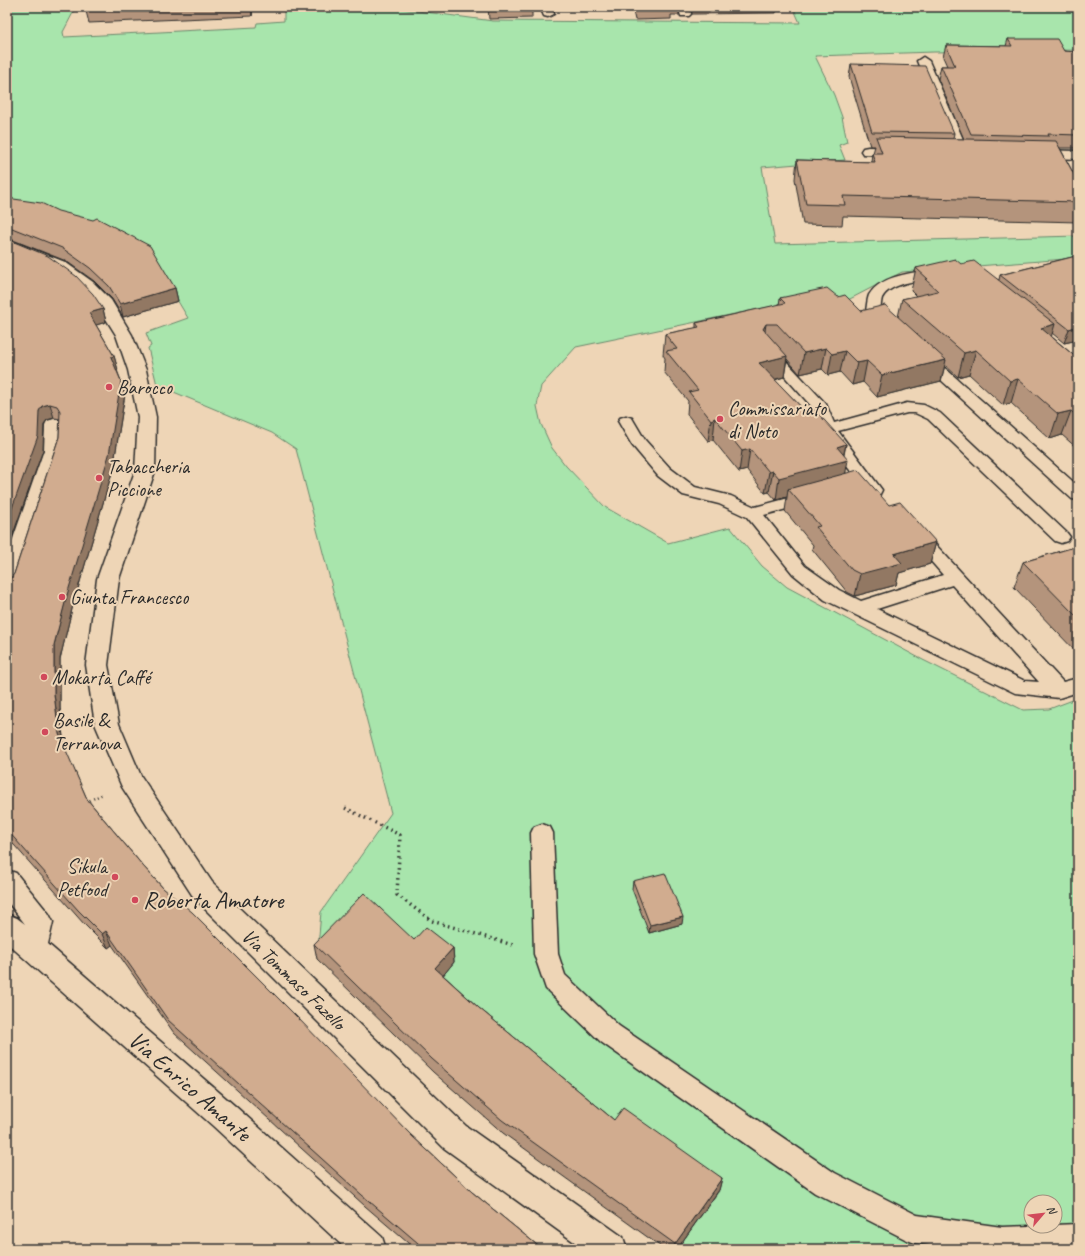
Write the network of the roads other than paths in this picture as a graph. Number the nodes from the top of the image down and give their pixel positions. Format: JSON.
{"nodes":[{"id":1,"x":923,"y":61,"type":"dead end"},
{"id":2,"x":868,"y":151,"type":"dead end"},
{"id":3,"x":915,"y":152,"type":"edge"},
{"id":4,"x":946,"y":152,"type":"edge"},
{"id":5,"x":962,"y":153,"type":"junction"},
{"id":6,"x":977,"y":153,"type":"edge"},
{"id":7,"x":1016,"y":154,"type":"edge"},
{"id":8,"x":1078,"y":155,"type":"edge"},
{"id":9,"x":7,"y":244,"type":"edge"},
{"id":10,"x":957,"y":274,"type":"edge"},
{"id":11,"x":902,"y":338,"type":"edge"},
{"id":12,"x":914,"y":348,"type":"edge"},
{"id":13,"x":768,"y":349,"type":"edge"},
{"id":14,"x":626,"y":421,"type":"dead end"},
{"id":15,"x":54,"y":425,"type":"dead end"},
{"id":16,"x":828,"y":429,"type":"junction"},
{"id":17,"x":829,"y":492,"type":"edge"},
{"id":18,"x":1078,"y":495,"type":"edge"},
{"id":19,"x":888,"y":504,"type":"edge"},
{"id":20,"x":753,"y":513,"type":"junction"},
{"id":21,"x":904,"y":521,"type":"edge"},
{"id":22,"x":1061,"y":537,"type":"dead end"},
{"id":23,"x":957,"y":577,"type":"junction"},
{"id":24,"x":7,"y":587,"type":"edge"},
{"id":25,"x":860,"y":608,"type":"junction"},
{"id":26,"x":1078,"y":685,"type":"edge"},
{"id":27,"x":1059,"y":691,"type":"junction"},
{"id":28,"x":542,"y":833,"type":"dead end"},
{"id":29,"x":7,"y":881,"type":"edge"},
{"id":30,"x":7,"y":926,"type":"edge"},
{"id":31,"x":33,"y":949,"type":"junction"},
{"id":32,"x":1078,"y":1238,"type":"edge"},
{"id":33,"x":370,"y":1249,"type":"edge"},
{"id":34,"x":611,"y":1249,"type":"edge"}],
"edges":[{"from":1,"to":5,"type":"main road"},
{"from":2,"to":3,"type":"main road"},
{"from":4,"to":5,"type":"main road"},
{"from":5,"to":6,"type":"main road"},
{"from":7,"to":8,"type":"main road"},
{"from":9,"to":34,"type":"main road","name":"Via Tommaso Fazello"},
{"from":10,"to":11,"type":"lane"},
{"from":12,"to":18,"type":"lane"},
{"from":13,"to":16,"type":"lane"},
{"from":14,"to":20,"type":"lane"},
{"from":15,"to":24,"type":"main road"},
{"from":16,"to":19,"type":"lane"},
{"from":16,"to":22,"type":"lane"},
{"from":17,"to":20,"type":"lane"},
{"from":20,"to":25,"type":"lane"},
{"from":21,"to":23,"type":"lane"},
{"from":23,"to":25,"type":"lane"},
{"from":23,"to":27,"type":"lane"},
{"from":25,"to":27,"type":"lane"},
{"from":26,"to":27,"type":"lane"},
{"from":28,"to":32,"type":"lane"},
{"from":29,"to":31,"type":"main road"},
{"from":30,"to":31,"type":"main road","name":"Via Enrico Amante"},
{"from":31,"to":33,"type":"main road","name":"Via Enrico Amante"}]}
